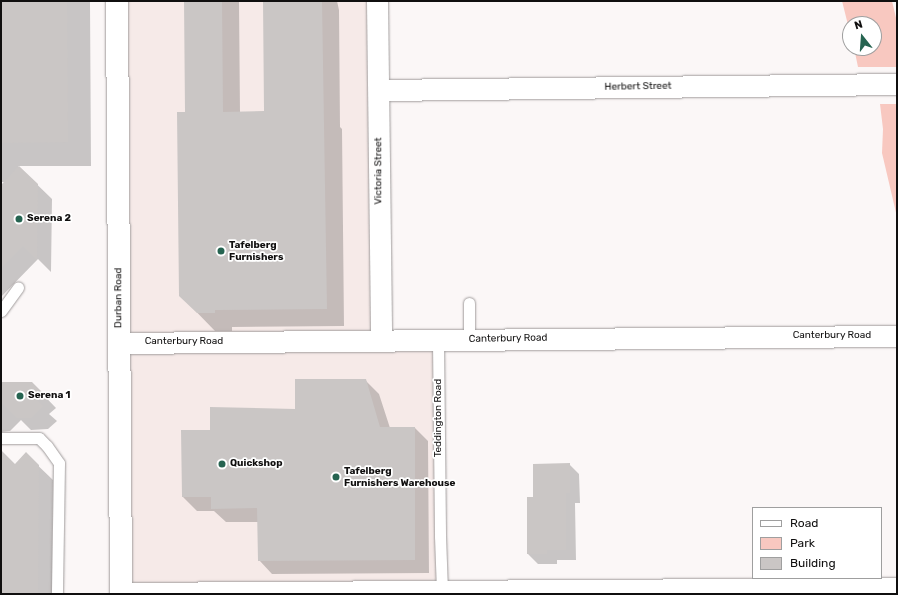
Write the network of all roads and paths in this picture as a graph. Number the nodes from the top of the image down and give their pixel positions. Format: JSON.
{"nodes":[{"id":1,"x":117,"y":1,"type":"edge"},
{"id":2,"x":377,"y":1,"type":"edge"},
{"id":3,"x":897,"y":84,"type":"edge"},
{"id":4,"x":379,"y":90,"type":"junction"},
{"id":5,"x":18,"y":288,"type":"dead end"},
{"id":6,"x":469,"y":303,"type":"dead end"},
{"id":7,"x":1,"y":311,"type":"edge"},
{"id":8,"x":897,"y":336,"type":"edge"},
{"id":9,"x":438,"y":340,"type":"junction"},
{"id":10,"x":469,"y":340,"type":"junction"},
{"id":11,"x":381,"y":341,"type":"junction"},
{"id":12,"x":120,"y":343,"type":"junction"},
{"id":13,"x":1,"y":438,"type":"edge"},
{"id":14,"x":897,"y":588,"type":"edge"},
{"id":15,"x":442,"y":591,"type":"junction"},
{"id":16,"x":721,"y":591,"type":"edge"},
{"id":17,"x":464,"y":592,"type":"edge"},
{"id":18,"x":121,"y":593,"type":"edge"},
{"id":19,"x":57,"y":594,"type":"edge"}],
"edges":[{"from":1,"to":12,"type":"main road","name":"Durban Road"},
{"from":2,"to":4,"type":"street","name":"Victoria Street"},
{"from":3,"to":4,"type":"street","name":"Herbert Street"},
{"from":4,"to":11,"type":"street","name":"Victoria Street"},
{"from":5,"to":7,"type":"lane"},
{"from":6,"to":10,"type":"lane"},
{"from":8,"to":10,"type":"street","name":"Canterbury Road"},
{"from":9,"to":10,"type":"street","name":"Canterbury Road"},
{"from":9,"to":11,"type":"street","name":"Canterbury Road"},
{"from":9,"to":15,"type":"lane","name":"Teddington Road"},
{"from":11,"to":12,"type":"street","name":"Canterbury Road"},
{"from":12,"to":18,"type":"main road","name":"Durban Road"},
{"from":13,"to":19,"type":"lane"},
{"from":14,"to":16,"type":"street"},
{"from":15,"to":17,"type":"street"},
{"from":15,"to":18,"type":"street"},
{"from":16,"to":17,"type":"street"}]}
